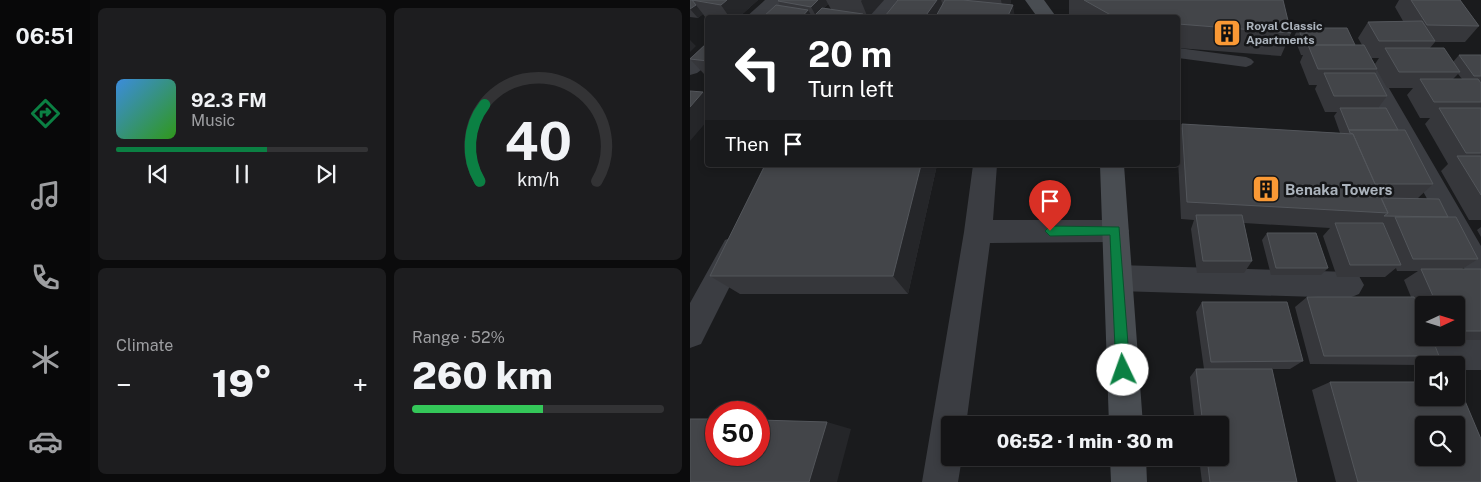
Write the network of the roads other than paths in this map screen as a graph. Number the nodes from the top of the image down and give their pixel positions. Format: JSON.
{"nodes":[{"id":1,"x":776,"y":0,"type":"edge"},
{"id":2,"x":889,"y":0,"type":"edge"},
{"id":3,"x":1034,"y":0,"type":"edge"},
{"id":4,"x":758,"y":15,"type":"edge"},
{"id":5,"x":876,"y":15,"type":"edge"},
{"id":6,"x":1046,"y":15,"type":"edge"},
{"id":7,"x":1354,"y":45,"type":"edge"},
{"id":8,"x":1180,"y":53,"type":"edge"},
{"id":9,"x":705,"y":56,"type":"edge"},
{"id":10,"x":1246,"y":62,"type":"dead end"},
{"id":11,"x":690,"y":68,"type":"edge"},
{"id":12,"x":986,"y":167,"type":"edge"},
{"id":13,"x":1112,"y":167,"type":"edge"},
{"id":14,"x":746,"y":227,"type":"edge"},
{"id":15,"x":1115,"y":230,"type":"junction"},
{"id":16,"x":978,"y":232,"type":"junction"},
{"id":17,"x":1481,"y":272,"type":"edge"},
{"id":18,"x":1118,"y":278,"type":"junction"},
{"id":19,"x":1348,"y":285,"type":"dead end"},
{"id":20,"x":690,"y":333,"type":"edge"},
{"id":21,"x":1481,"y":354,"type":"edge"},
{"id":22,"x":1434,"y":355,"type":"edge"},
{"id":23,"x":1126,"y":416,"type":"edge"},
{"id":24,"x":1128,"y":466,"type":"edge"},
{"id":25,"x":940,"y":482,"type":"edge"},
{"id":26,"x":1129,"y":482,"type":"edge"}],
"edges":[{"from":1,"to":4,"type":"street"},
{"from":2,"to":5,"type":"street"},
{"from":3,"to":6,"type":"main road"},
{"from":7,"to":17,"type":"street"},
{"from":8,"to":10,"type":"lane"},
{"from":9,"to":11,"type":"street"},
{"from":12,"to":16,"type":"street"},
{"from":13,"to":15,"type":"main road"},
{"from":14,"to":20,"type":"street"},
{"from":15,"to":16,"type":"street"},
{"from":15,"to":18,"type":"main road"},
{"from":16,"to":25,"type":"street"},
{"from":18,"to":19,"type":"street"},
{"from":18,"to":23,"type":"main road"},
{"from":21,"to":22,"type":"street"},
{"from":24,"to":26,"type":"main road"}]}
